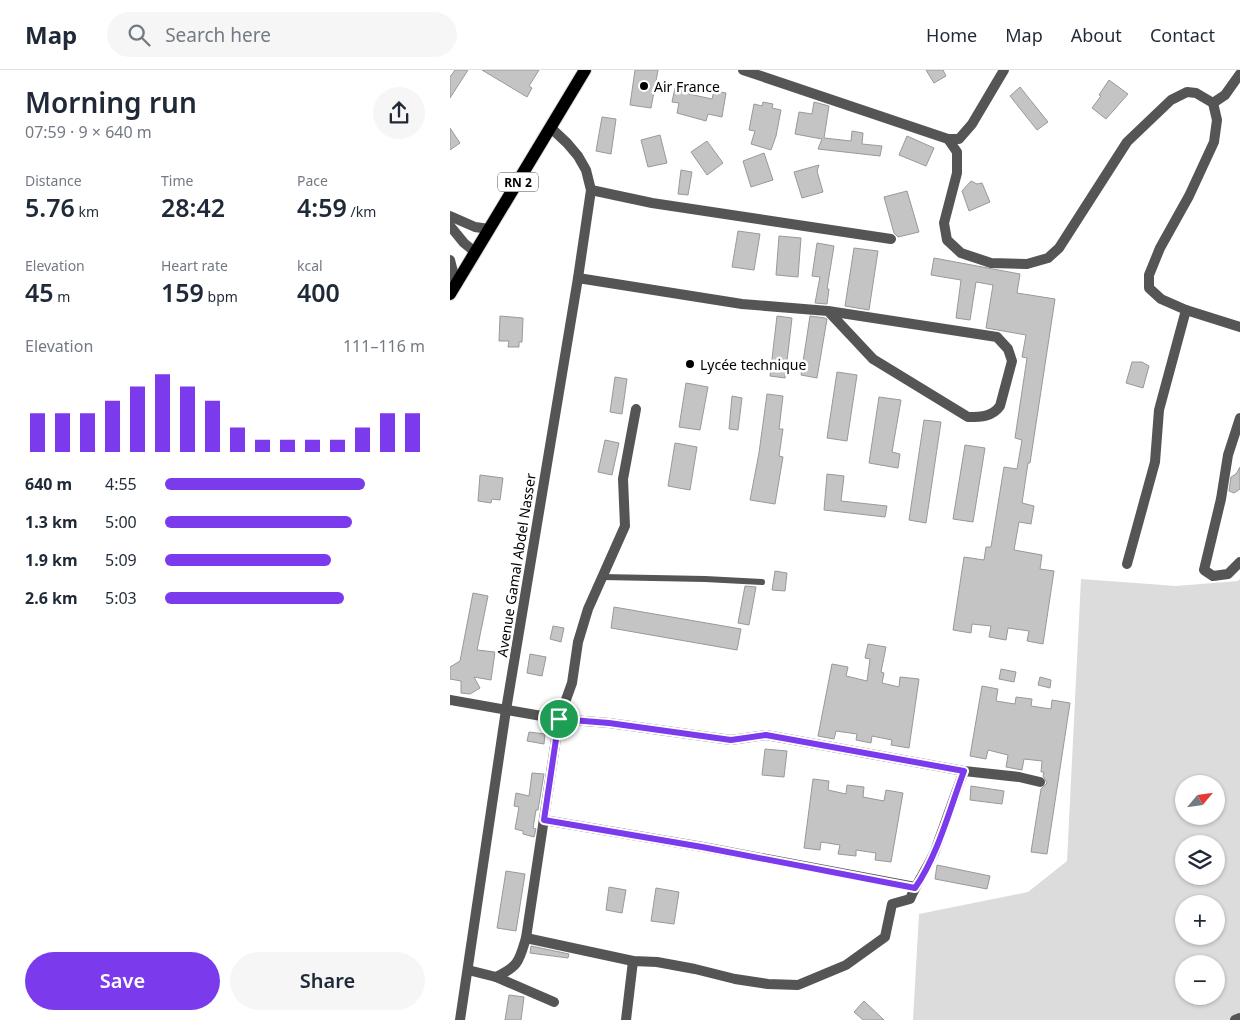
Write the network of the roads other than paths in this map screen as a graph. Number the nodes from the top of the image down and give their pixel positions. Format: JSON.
{"nodes":[{"id":1,"x":585,"y":70,"type":"edge"},
{"id":2,"x":744,"y":70,"type":"edge"},
{"id":3,"x":1004,"y":70,"type":"edge"},
{"id":4,"x":1240,"y":74,"type":"edge"},
{"id":5,"x":1213,"y":103,"type":"junction"},
{"id":6,"x":551,"y":128,"type":"junction"},
{"id":7,"x":948,"y":139,"type":"junction"},
{"id":8,"x":591,"y":190,"type":"junction"},
{"id":9,"x":450,"y":216,"type":"edge"},
{"id":10,"x":450,"y":226,"type":"edge"},
{"id":11,"x":489,"y":229,"type":"junction"},
{"id":12,"x":891,"y":239,"type":"dead end"},
{"id":13,"x":475,"y":252,"type":"junction"},
{"id":14,"x":450,"y":260,"type":"edge"},
{"id":15,"x":578,"y":278,"type":"junction"},
{"id":16,"x":453,"y":289,"type":"edge"},
{"id":17,"x":1186,"y":310,"type":"junction"},
{"id":18,"x":828,"y":311,"type":"junction"},
{"id":19,"x":1240,"y":327,"type":"edge"},
{"id":20,"x":636,"y":410,"type":"dead end"},
{"id":21,"x":1240,"y":418,"type":"edge"},
{"id":22,"x":1240,"y":562,"type":"edge"},
{"id":23,"x":1127,"y":564,"type":"dead end"},
{"id":24,"x":602,"y":577,"type":"junction"},
{"id":25,"x":762,"y":582,"type":"dead end"},
{"id":26,"x":450,"y":700,"type":"edge"},
{"id":27,"x":506,"y":710,"type":"junction"},
{"id":28,"x":559,"y":719,"type":"junction"},
{"id":29,"x":964,"y":771,"type":"junction"},
{"id":30,"x":1040,"y":782,"type":"dead end"},
{"id":31,"x":544,"y":820,"type":"junction"},
{"id":32,"x":915,"y":888,"type":"junction"},
{"id":33,"x":526,"y":938,"type":"junction"},
{"id":34,"x":633,"y":961,"type":"junction"},
{"id":35,"x":468,"y":970,"type":"junction"},
{"id":36,"x":496,"y":977,"type":"junction"},
{"id":37,"x":554,"y":1002,"type":"dead end"},
{"id":38,"x":1240,"y":1018,"type":"edge"},
{"id":39,"x":460,"y":1020,"type":"edge"},
{"id":40,"x":626,"y":1020,"type":"edge"},
{"id":41,"x":1235,"y":1020,"type":"edge"}],
"edges":[{"from":1,"to":6,"type":"main road","number":"RN 2"},
{"from":2,"to":7,"type":"street"},
{"from":3,"to":7,"type":"street"},
{"from":4,"to":5,"type":"street"},
{"from":5,"to":7,"type":"street"},
{"from":5,"to":17,"type":"street"},
{"from":6,"to":8,"type":"street","name":"Avenue Gamal Abdel Nasser"},
{"from":6,"to":11,"type":"main road","number":"RN 2"},
{"from":8,"to":12,"type":"street"},
{"from":8,"to":15,"type":"street","name":"Avenue Gamal Abdel Nasser"},
{"from":9,"to":11,"type":"street"},
{"from":10,"to":13,"type":"street"},
{"from":11,"to":13,"type":"main road","number":"RN 2"},
{"from":13,"to":16,"type":"main road","number":"RN 2"},
{"from":14,"to":16,"type":"street"},
{"from":15,"to":18,"type":"street"},
{"from":15,"to":27,"type":"street","name":"Avenue Gamal Abdel Nasser"},
{"from":17,"to":19,"type":"street"},
{"from":17,"to":23,"type":"street"},
{"from":18,"to":18,"type":"street"},
{"from":20,"to":24,"type":"street"},
{"from":21,"to":22,"type":"street"},
{"from":24,"to":25,"type":"lane"},
{"from":24,"to":28,"type":"street"},
{"from":26,"to":27,"type":"street"},
{"from":27,"to":28,"type":"street"},
{"from":27,"to":35,"type":"street","name":"Avenue Gamal Abdel Nasser"},
{"from":28,"to":29,"type":"street"},
{"from":28,"to":31,"type":"street"},
{"from":29,"to":30,"type":"street"},
{"from":29,"to":32,"type":"street"},
{"from":31,"to":32,"type":"street"},
{"from":31,"to":33,"type":"street"},
{"from":32,"to":34,"type":"street"},
{"from":33,"to":34,"type":"street"},
{"from":33,"to":36,"type":"street"},
{"from":34,"to":40,"type":"street"},
{"from":35,"to":36,"type":"street"},
{"from":35,"to":39,"type":"street","name":"Avenue Gamal Abdel Nasser"},
{"from":36,"to":37,"type":"street"},
{"from":38,"to":41,"type":"street"}]}
